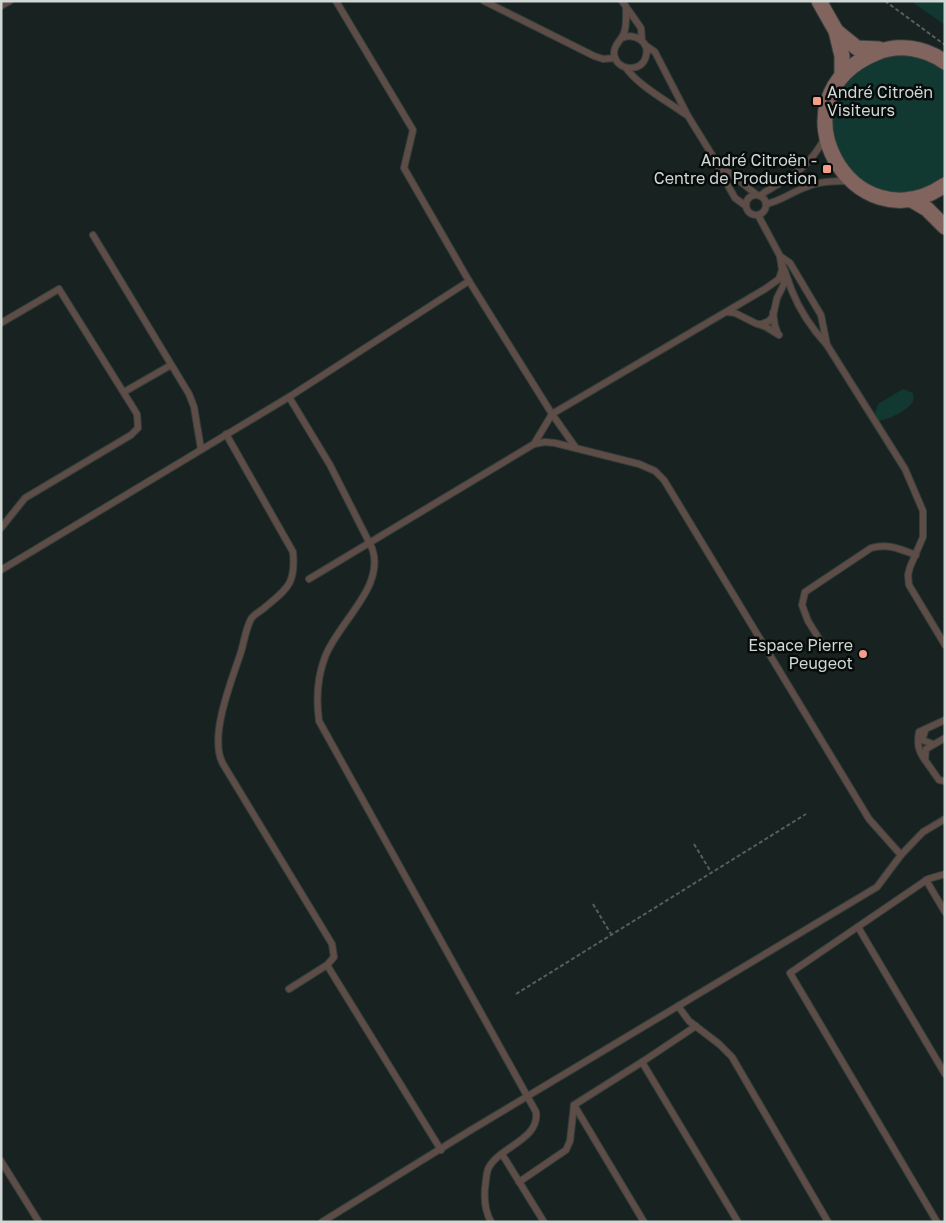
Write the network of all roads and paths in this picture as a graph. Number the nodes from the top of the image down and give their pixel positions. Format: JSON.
{"nodes":[{"id":1,"x":10,"y":1,"type":"edge"},
{"id":2,"x":336,"y":1,"type":"edge"},
{"id":3,"x":484,"y":1,"type":"edge"},
{"id":4,"x":818,"y":1,"type":"edge"},
{"id":5,"x":884,"y":1,"type":"edge"},
{"id":6,"x":624,"y":4,"type":"edge"},
{"id":7,"x":1,"y":6,"type":"edge"},
{"id":8,"x":836,"y":31,"type":"junction"},
{"id":9,"x":622,"y":38,"type":"junction"},
{"id":10,"x":643,"y":43,"type":"junction"},
{"id":11,"x":945,"y":45,"type":"edge"},
{"id":12,"x":884,"y":50,"type":"junction"},
{"id":13,"x":615,"y":58,"type":"junction"},
{"id":14,"x":945,"y":62,"type":"edge"},
{"id":15,"x":626,"y":68,"type":"junction"},
{"id":16,"x":842,"y":75,"type":"junction"},
{"id":17,"x":688,"y":116,"type":"junction"},
{"id":18,"x":826,"y":137,"type":"junction"},
{"id":19,"x":718,"y":163,"type":"junction"},
{"id":20,"x":850,"y":180,"type":"junction"},
{"id":21,"x":945,"y":185,"type":"edge"},
{"id":22,"x":759,"y":196,"type":"junction"},
{"id":23,"x":910,"y":199,"type":"junction"},
{"id":24,"x":766,"y":204,"type":"junction"},
{"id":25,"x":746,"y":206,"type":"junction"},
{"id":26,"x":758,"y":215,"type":"junction"},
{"id":27,"x":945,"y":227,"type":"edge"},
{"id":28,"x":93,"y":235,"type":"dead end"},
{"id":29,"x":781,"y":259,"type":"junction"},
{"id":30,"x":782,"y":270,"type":"junction"},
{"id":31,"x":469,"y":281,"type":"junction"},
{"id":32,"x":727,"y":312,"type":"junction"},
{"id":33,"x":774,"y":313,"type":"junction"},
{"id":34,"x":1,"y":324,"type":"edge"},
{"id":35,"x":757,"y":324,"type":"junction"},
{"id":36,"x":826,"y":345,"type":"junction"},
{"id":37,"x":171,"y":365,"type":"junction"},
{"id":38,"x":124,"y":392,"type":"junction"},
{"id":39,"x":289,"y":397,"type":"junction"},
{"id":40,"x":552,"y":414,"type":"junction"},
{"id":41,"x":226,"y":434,"type":"junction"},
{"id":42,"x":534,"y":444,"type":"junction"},
{"id":43,"x":576,"y":448,"type":"junction"},
{"id":44,"x":201,"y":449,"type":"junction"},
{"id":45,"x":1,"y":528,"type":"edge"},
{"id":46,"x":370,"y":543,"type":"junction"},
{"id":47,"x":916,"y":555,"type":"junction"},
{"id":48,"x":1,"y":570,"type":"edge"},
{"id":49,"x":309,"y":579,"type":"dead end"},
{"id":50,"x":823,"y":645,"type":"dead end"},
{"id":51,"x":945,"y":645,"type":"edge"},
{"id":52,"x":945,"y":720,"type":"edge"},
{"id":53,"x":928,"y":728,"type":"junction"},
{"id":54,"x":945,"y":738,"type":"edge"},
{"id":55,"x":933,"y":744,"type":"junction"},
{"id":56,"x":925,"y":760,"type":"junction"},
{"id":57,"x":945,"y":781,"type":"edge"},
{"id":58,"x":806,"y":814,"type":"dead end"},
{"id":59,"x":945,"y":819,"type":"edge"},
{"id":60,"x":694,"y":844,"type":"dead end"},
{"id":61,"x":901,"y":855,"type":"junction"},
{"id":62,"x":711,"y":872,"type":"junction"},
{"id":63,"x":945,"y":874,"type":"edge"},
{"id":64,"x":926,"y":880,"type":"junction"},
{"id":65,"x":593,"y":904,"type":"dead end"},
{"id":66,"x":945,"y":912,"type":"edge"},
{"id":67,"x":858,"y":927,"type":"junction"},
{"id":68,"x":611,"y":934,"type":"junction"},
{"id":69,"x":327,"y":965,"type":"junction"},
{"id":70,"x":289,"y":989,"type":"dead end"},
{"id":71,"x":516,"y":994,"type":"dead end"},
{"id":72,"x":678,"y":1006,"type":"junction"},
{"id":73,"x":696,"y":1026,"type":"junction"},
{"id":74,"x":642,"y":1062,"type":"junction"},
{"id":75,"x":945,"y":1074,"type":"edge"},
{"id":76,"x":528,"y":1096,"type":"junction"},
{"id":77,"x":574,"y":1105,"type":"junction"},
{"id":78,"x":441,"y":1150,"type":"junction"},
{"id":79,"x":502,"y":1154,"type":"junction"},
{"id":80,"x":1,"y":1161,"type":"edge"},
{"id":81,"x":519,"y":1182,"type":"junction"},
{"id":82,"x":39,"y":1222,"type":"edge"},
{"id":83,"x":322,"y":1222,"type":"edge"},
{"id":84,"x":491,"y":1222,"type":"edge"},
{"id":85,"x":544,"y":1222,"type":"edge"},
{"id":86,"x":644,"y":1222,"type":"edge"},
{"id":87,"x":738,"y":1222,"type":"edge"},
{"id":88,"x":828,"y":1222,"type":"edge"},
{"id":89,"x":937,"y":1222,"type":"edge"}],
"edges":[{"from":1,"to":7,"type":"lane"},
{"from":2,"to":31,"type":"lane"},
{"from":3,"to":13,"type":"lane"},
{"from":4,"to":8,"type":"main road"},
{"from":5,"to":11,"type":"path"},
{"from":6,"to":9,"type":"lane"},
{"from":6,"to":10,"type":"lane"},
{"from":8,"to":12,"type":"main road"},
{"from":8,"to":16,"type":"main road"},
{"from":9,"to":10,"type":"lane"},
{"from":9,"to":13,"type":"lane"},
{"from":10,"to":15,"type":"lane"},
{"from":10,"to":17,"type":"lane"},
{"from":12,"to":14,"type":"main road"},
{"from":12,"to":16,"type":"main road"},
{"from":13,"to":15,"type":"lane"},
{"from":15,"to":17,"type":"lane"},
{"from":16,"to":18,"type":"main road"},
{"from":17,"to":19,"type":"lane"},
{"from":18,"to":20,"type":"main road"},
{"from":18,"to":22,"type":"lane"},
{"from":19,"to":22,"type":"lane"},
{"from":19,"to":25,"type":"lane"},
{"from":20,"to":23,"type":"main road"},
{"from":20,"to":24,"type":"lane"},
{"from":21,"to":23,"type":"main road"},
{"from":22,"to":24,"type":"lane"},
{"from":22,"to":25,"type":"lane"},
{"from":23,"to":27,"type":"main road"},
{"from":24,"to":26,"type":"lane"},
{"from":25,"to":26,"type":"lane"},
{"from":26,"to":29,"type":"lane"},
{"from":28,"to":37,"type":"lane"},
{"from":29,"to":30,"type":"lane"},
{"from":29,"to":36,"type":"lane"},
{"from":29,"to":36,"type":"lane"},
{"from":30,"to":32,"type":"lane"},
{"from":30,"to":33,"type":"lane"},
{"from":31,"to":39,"type":"lane"},
{"from":31,"to":40,"type":"lane"},
{"from":32,"to":35,"type":"lane"},
{"from":32,"to":40,"type":"lane"},
{"from":33,"to":35,"type":"lane"},
{"from":33,"to":35,"type":"lane"},
{"from":34,"to":38,"type":"lane"},
{"from":36,"to":47,"type":"lane"},
{"from":37,"to":38,"type":"lane"},
{"from":37,"to":44,"type":"lane"},
{"from":38,"to":45,"type":"lane"},
{"from":39,"to":41,"type":"lane"},
{"from":39,"to":46,"type":"lane"},
{"from":40,"to":42,"type":"lane"},
{"from":40,"to":43,"type":"lane"},
{"from":41,"to":44,"type":"lane"},
{"from":41,"to":69,"type":"lane"},
{"from":42,"to":43,"type":"lane"},
{"from":42,"to":46,"type":"lane"},
{"from":43,"to":61,"type":"lane"},
{"from":44,"to":48,"type":"lane"},
{"from":46,"to":49,"type":"lane"},
{"from":46,"to":76,"type":"lane"},
{"from":47,"to":50,"type":"lane"},
{"from":47,"to":51,"type":"lane"},
{"from":52,"to":53,"type":"lane"},
{"from":53,"to":55,"type":"lane"},
{"from":53,"to":56,"type":"lane"},
{"from":54,"to":55,"type":"lane"},
{"from":55,"to":56,"type":"lane"},
{"from":56,"to":57,"type":"lane"},
{"from":58,"to":62,"type":"path"},
{"from":59,"to":61,"type":"lane"},
{"from":60,"to":62,"type":"path"},
{"from":61,"to":72,"type":"lane"},
{"from":62,"to":68,"type":"path"},
{"from":63,"to":64,"type":"lane"},
{"from":64,"to":66,"type":"lane"},
{"from":64,"to":67,"type":"lane"},
{"from":65,"to":68,"type":"path"},
{"from":67,"to":75,"type":"lane"},
{"from":67,"to":89,"type":"lane"},
{"from":68,"to":71,"type":"path"},
{"from":69,"to":70,"type":"lane"},
{"from":69,"to":78,"type":"lane"},
{"from":72,"to":73,"type":"lane"},
{"from":72,"to":76,"type":"lane"},
{"from":73,"to":74,"type":"lane"},
{"from":73,"to":88,"type":"lane"},
{"from":74,"to":77,"type":"lane"},
{"from":74,"to":87,"type":"lane"},
{"from":76,"to":78,"type":"lane"},
{"from":76,"to":79,"type":"lane"},
{"from":77,"to":81,"type":"lane"},
{"from":77,"to":86,"type":"lane"},
{"from":78,"to":83,"type":"lane"},
{"from":79,"to":81,"type":"lane"},
{"from":79,"to":84,"type":"lane"},
{"from":80,"to":82,"type":"lane"},
{"from":81,"to":85,"type":"lane"}]}
